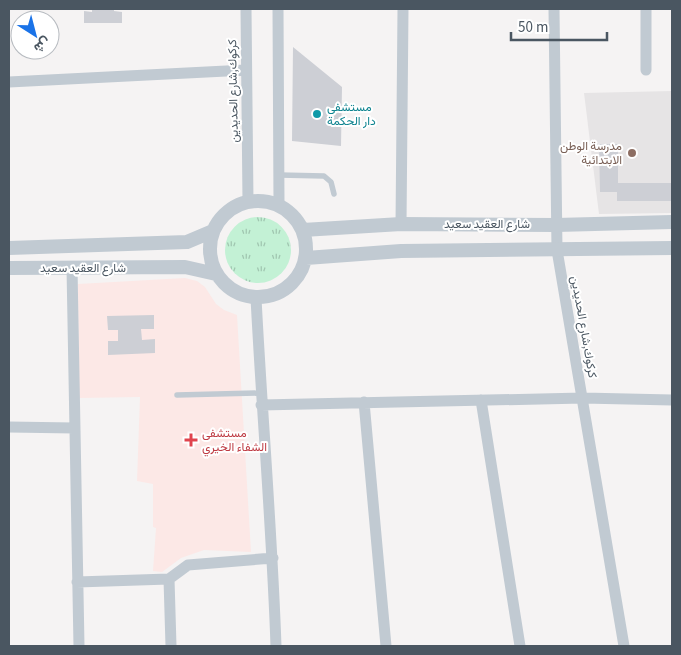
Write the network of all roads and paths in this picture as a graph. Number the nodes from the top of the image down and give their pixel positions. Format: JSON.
{"nodes":[{"id":1,"x":278,"y":9,"type":"edge"},
{"id":2,"x":403,"y":9,"type":"edge"},
{"id":3,"x":554,"y":9,"type":"edge"},
{"id":4,"x":646,"y":9,"type":"edge"},
{"id":5,"x":243,"y":10,"type":"edge"},
{"id":6,"x":246,"y":70,"type":"junction"},
{"id":7,"x":646,"y":70,"type":"dead end"},
{"id":8,"x":9,"y":82,"type":"edge"},
{"id":9,"x":279,"y":175,"type":"junction"},
{"id":10,"x":334,"y":194,"type":"dead end"},
{"id":11,"x":248,"y":202,"type":"junction"},
{"id":12,"x":279,"y":205,"type":"junction"},
{"id":13,"x":672,"y":222,"type":"edge"},
{"id":14,"x":401,"y":224,"type":"junction"},
{"id":15,"x":556,"y":224,"type":"junction"},
{"id":16,"x":303,"y":230,"type":"junction"},
{"id":17,"x":213,"y":231,"type":"junction"},
{"id":18,"x":9,"y":248,"type":"edge"},
{"id":19,"x":672,"y":248,"type":"edge"},
{"id":20,"x":557,"y":250,"type":"junction"},
{"id":21,"x":306,"y":258,"type":"junction"},
{"id":22,"x":9,"y":268,"type":"edge"},
{"id":23,"x":72,"y":268,"type":"junction"},
{"id":24,"x":216,"y":274,"type":"junction"},
{"id":25,"x":256,"y":298,"type":"junction"},
{"id":26,"x":261,"y":393,"type":"junction"},
{"id":27,"x":177,"y":396,"type":"dead end"},
{"id":28,"x":583,"y":398,"type":"junction"},
{"id":29,"x":480,"y":400,"type":"junction"},
{"id":30,"x":672,"y":400,"type":"edge"},
{"id":31,"x":364,"y":402,"type":"junction"},
{"id":32,"x":261,"y":405,"type":"junction"},
{"id":33,"x":9,"y":427,"type":"edge"},
{"id":34,"x":74,"y":428,"type":"junction"},
{"id":35,"x":273,"y":558,"type":"junction"},
{"id":36,"x":169,"y":579,"type":"junction"},
{"id":37,"x":77,"y":582,"type":"junction"},
{"id":38,"x":79,"y":646,"type":"edge"},
{"id":39,"x":171,"y":646,"type":"edge"},
{"id":40,"x":276,"y":646,"type":"edge"},
{"id":41,"x":386,"y":646,"type":"edge"},
{"id":42,"x":520,"y":646,"type":"edge"},
{"id":43,"x":624,"y":646,"type":"edge"}],
"edges":[{"from":1,"to":9,"type":"street"},
{"from":2,"to":14,"type":"street"},
{"from":3,"to":15,"type":"street","name":"كركوك,شارع الحديدين"},
{"from":4,"to":7,"type":"street"},
{"from":5,"to":6,"type":"street","name":"كركوك,شارع الحديدين"},
{"from":6,"to":8,"type":"street"},
{"from":6,"to":11,"type":"street","name":"كركوك,شارع الحديدين"},
{"from":9,"to":10,"type":"lane"},
{"from":9,"to":12,"type":"street"},
{"from":11,"to":12,"type":"street"},
{"from":11,"to":17,"type":"street"},
{"from":12,"to":16,"type":"street"},
{"from":13,"to":15,"type":"street","name":"شارع العقيد سعيد"},
{"from":14,"to":15,"type":"street","name":"شارع العقيد سعيد"},
{"from":14,"to":16,"type":"street","name":"شارع العقيد سعيد"},
{"from":15,"to":20,"type":"street","name":"كركوك,شارع الحديدين"},
{"from":16,"to":21,"type":"street"},
{"from":17,"to":18,"type":"street","name":"شارع العقيد سعيد"},
{"from":17,"to":24,"type":"street"},
{"from":19,"to":20,"type":"street"},
{"from":20,"to":21,"type":"street"},
{"from":20,"to":28,"type":"street","name":"كركوك,شارع الحديدين"},
{"from":21,"to":25,"type":"street"},
{"from":22,"to":23,"type":"street","name":"شارع العقيد سعيد"},
{"from":23,"to":24,"type":"street","name":"شارع العقيد سعيد"},
{"from":23,"to":34,"type":"street"},
{"from":24,"to":25,"type":"street"},
{"from":25,"to":26,"type":"street"},
{"from":26,"to":27,"type":"lane"},
{"from":26,"to":32,"type":"street"},
{"from":28,"to":29,"type":"street"},
{"from":28,"to":30,"type":"street"},
{"from":28,"to":43,"type":"street","name":"كركوك,شارع الحديدين"},
{"from":29,"to":31,"type":"street"},
{"from":29,"to":42,"type":"street"},
{"from":31,"to":32,"type":"street"},
{"from":31,"to":41,"type":"street"},
{"from":32,"to":35,"type":"street"},
{"from":33,"to":34,"type":"street"},
{"from":34,"to":37,"type":"street"},
{"from":35,"to":36,"type":"street"},
{"from":35,"to":40,"type":"street"},
{"from":36,"to":37,"type":"street"},
{"from":36,"to":39,"type":"street"},
{"from":37,"to":38,"type":"street"}]}
